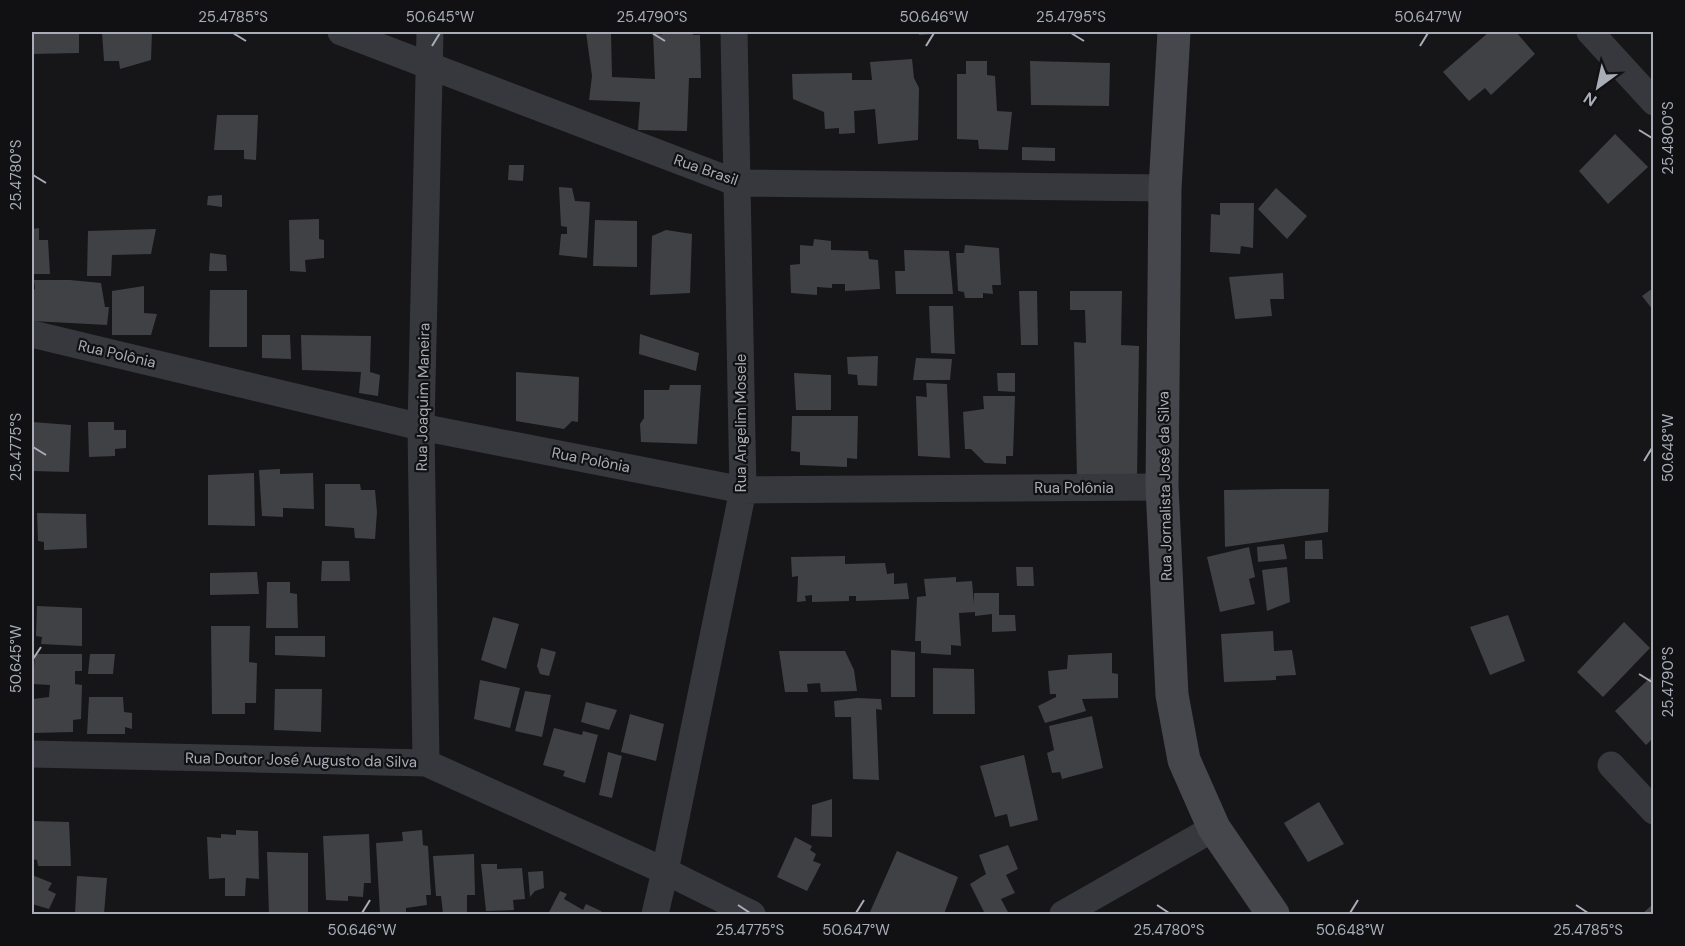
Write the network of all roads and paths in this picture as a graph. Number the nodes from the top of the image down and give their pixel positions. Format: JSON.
{"nodes":[{"id":1,"x":341,"y":32,"type":"edge"},
{"id":2,"x":430,"y":32,"type":"edge"},
{"id":3,"x":734,"y":32,"type":"edge"},
{"id":4,"x":1174,"y":32,"type":"edge"},
{"id":5,"x":1590,"y":32,"type":"edge"},
{"id":6,"x":430,"y":66,"type":"junction"},
{"id":7,"x":1653,"y":102,"type":"edge"},
{"id":8,"x":737,"y":183,"type":"junction"},
{"id":9,"x":1165,"y":188,"type":"junction"},
{"id":10,"x":32,"y":334,"type":"edge"},
{"id":11,"x":421,"y":427,"type":"junction"},
{"id":12,"x":1162,"y":487,"type":"junction"},
{"id":13,"x":743,"y":490,"type":"junction"},
{"id":14,"x":32,"y":754,"type":"edge"},
{"id":15,"x":426,"y":764,"type":"junction"},
{"id":16,"x":1611,"y":765,"type":"dead end"},
{"id":17,"x":1653,"y":811,"type":"edge"},
{"id":18,"x":1214,"y":828,"type":"junction"},
{"id":19,"x":665,"y":871,"type":"junction"},
{"id":20,"x":655,"y":915,"type":"edge"},
{"id":21,"x":752,"y":915,"type":"edge"},
{"id":22,"x":1063,"y":915,"type":"edge"},
{"id":23,"x":1273,"y":915,"type":"edge"}],
"edges":[{"from":1,"to":6,"type":"street","name":"Rua Brasil"},
{"from":2,"to":6,"type":"street","name":"Rua Joaquim Maneira"},
{"from":3,"to":8,"type":"street","name":"Rua Angelim Mosele"},
{"from":4,"to":9,"type":"main road","name":"Rua Jornalista José da Silva"},
{"from":5,"to":7,"type":"street"},
{"from":6,"to":8,"type":"street","name":"Rua Brasil"},
{"from":6,"to":11,"type":"street","name":"Rua Joaquim Maneira"},
{"from":8,"to":9,"type":"street","name":"Rua Brasil"},
{"from":8,"to":13,"type":"street","name":"Rua Angelim Mosele"},
{"from":9,"to":12,"type":"main road","name":"Rua Jornalista José da Silva"},
{"from":10,"to":11,"type":"street","name":"Rua Polônia"},
{"from":11,"to":13,"type":"street","name":"Rua Polônia"},
{"from":11,"to":15,"type":"street","name":"Rua Joaquim Maneira"},
{"from":12,"to":13,"type":"street","name":"Rua Polônia"},
{"from":12,"to":18,"type":"main road","name":"Rua Jornalista José da Silva"},
{"from":13,"to":19,"type":"street","name":"Rua Angelim Mosele"},
{"from":14,"to":15,"type":"street","name":"Rua Doutor José Augusto da Silva"},
{"from":15,"to":19,"type":"street","name":"Rua Doutor José Augusto da Silva"},
{"from":16,"to":17,"type":"street"},
{"from":18,"to":22,"type":"street"},
{"from":18,"to":23,"type":"main road","name":"Rua Jornalista José da Silva"},
{"from":19,"to":20,"type":"street","name":"Rua Angelim Mosele"},
{"from":19,"to":21,"type":"street","name":"Rua Doutor José Augusto da Silva"}]}
